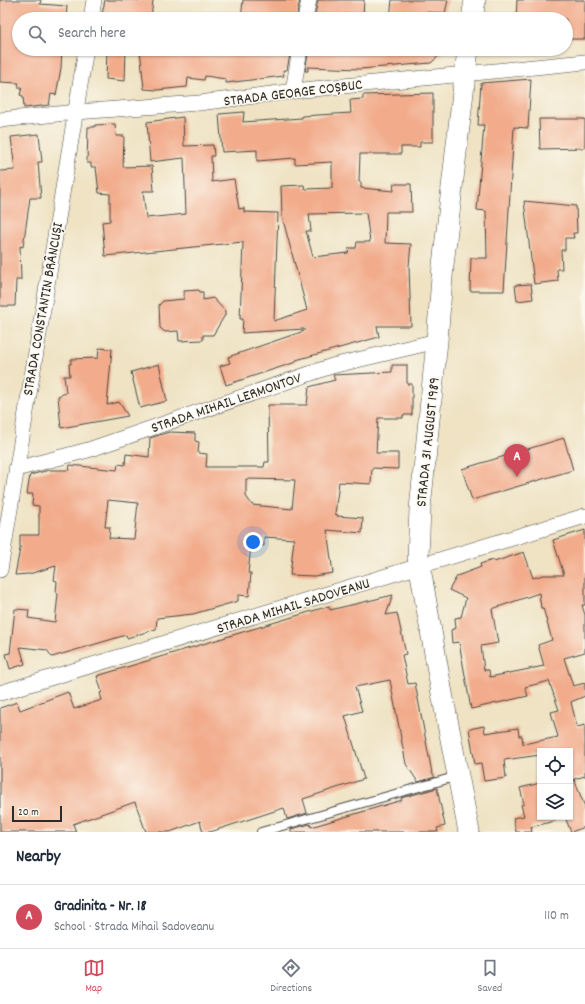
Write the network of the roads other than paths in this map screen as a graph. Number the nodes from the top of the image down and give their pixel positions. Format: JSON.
{"nodes":[{"id":1,"x":94,"y":0,"type":"edge"},
{"id":2,"x":309,"y":0,"type":"edge"},
{"id":3,"x":475,"y":0,"type":"edge"},
{"id":4,"x":92,"y":12,"type":"edge"},
{"id":5,"x":307,"y":12,"type":"edge"},
{"id":6,"x":473,"y":12,"type":"edge"},
{"id":7,"x":85,"y":56,"type":"edge"},
{"id":8,"x":299,"y":56,"type":"edge"},
{"id":9,"x":467,"y":56,"type":"edge"},
{"id":10,"x":585,"y":62,"type":"edge"},
{"id":11,"x":464,"y":73,"type":"junction"},
{"id":12,"x":293,"y":91,"type":"junction"},
{"id":13,"x":76,"y":112,"type":"junction"},
{"id":14,"x":0,"y":120,"type":"edge"},
{"id":15,"x":437,"y":341,"type":"junction"},
{"id":16,"x":16,"y":469,"type":"junction"},
{"id":17,"x":585,"y":516,"type":"edge"},
{"id":18,"x":418,"y":567,"type":"junction"},
{"id":19,"x":0,"y":570,"type":"edge"},
{"id":20,"x":0,"y":694,"type":"edge"},
{"id":21,"x":458,"y":775,"type":"junction"},
{"id":22,"x":262,"y":832,"type":"edge"},
{"id":23,"x":469,"y":832,"type":"edge"}],
"edges":[{"from":1,"to":4,"type":"street"},
{"from":2,"to":5,"type":"street"},
{"from":3,"to":6,"type":"main road"},
{"from":7,"to":13,"type":"street","name":"STRADA CONSTANTIN BRÂNCUȘI"},
{"from":8,"to":12,"type":"street"},
{"from":9,"to":11,"type":"main road","name":"STRADA 31 AUGUST 1989"},
{"from":10,"to":11,"type":"street","name":"STRADA GEORGE COȘBUC"},
{"from":11,"to":12,"type":"street","name":"STRADA GEORGE COȘBUC"},
{"from":11,"to":15,"type":"main road","name":"STRADA 31 AUGUST 1989"},
{"from":12,"to":13,"type":"street","name":"STRADA GEORGE COȘBUC"},
{"from":13,"to":14,"type":"street","name":"STRADA GEORGE COȘBUC"},
{"from":13,"to":16,"type":"street","name":"STRADA CONSTANTIN BRÂNCUȘI"},
{"from":15,"to":16,"type":"street","name":"STRADA MIHAIL LERMONTOV"},
{"from":15,"to":18,"type":"main road","name":"STRADA 31 AUGUST 1989"},
{"from":16,"to":19,"type":"street","name":"STRADA CONSTANTIN BRÂNCUȘI"},
{"from":17,"to":18,"type":"street","name":"STRADA MIHAIL SADOVEANU"},
{"from":18,"to":20,"type":"street","name":"STRADA MIHAIL SADOVEANU"},
{"from":18,"to":21,"type":"main road","name":"STRADA 31 AUGUST 1989"},
{"from":21,"to":22,"type":"lane"},
{"from":21,"to":23,"type":"main road","name":"STRADA 31 AUGUST 1989"}]}
